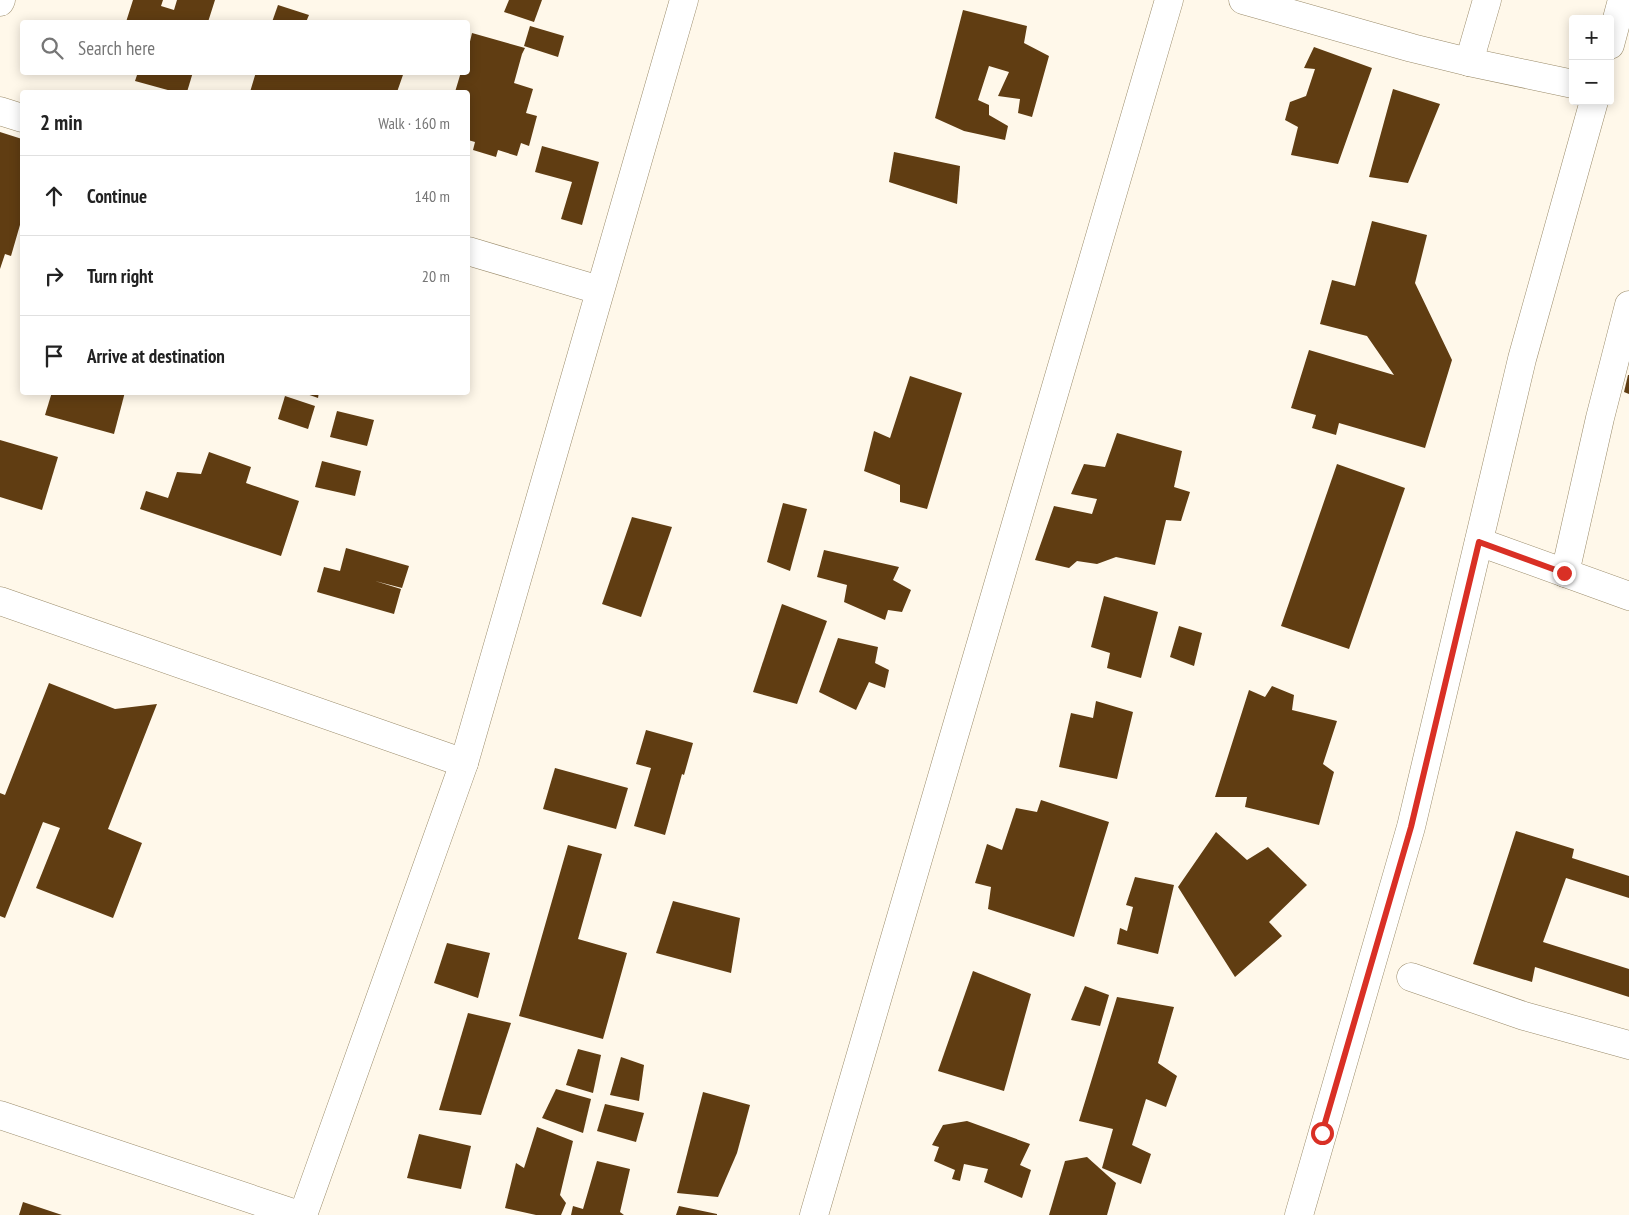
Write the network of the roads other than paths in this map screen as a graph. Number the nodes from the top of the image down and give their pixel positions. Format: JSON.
{"nodes":[{"id":1,"x":684,"y":0,"type":"edge"},
{"id":2,"x":1169,"y":0,"type":"edge"},
{"id":3,"x":1243,"y":0,"type":"edge"},
{"id":4,"x":1487,"y":0,"type":"edge"},
{"id":5,"x":1623,"y":12,"type":"edge"},
{"id":6,"x":1614,"y":35,"type":"edge"},
{"id":7,"x":1469,"y":62,"type":"junction"},
{"id":8,"x":1569,"y":83,"type":"edge"},
{"id":9,"x":1593,"y":105,"type":"edge"},
{"id":10,"x":0,"y":112,"type":"edge"},
{"id":11,"x":20,"y":117,"type":"edge"},
{"id":12,"x":470,"y":252,"type":"edge"},
{"id":13,"x":600,"y":290,"type":"junction"},
{"id":14,"x":1629,"y":305,"type":"edge"},
{"id":15,"x":1479,"y":542,"type":"junction"},
{"id":16,"x":1564,"y":573,"type":"junction"},
{"id":17,"x":1629,"y":596,"type":"edge"},
{"id":18,"x":0,"y":601,"type":"edge"},
{"id":19,"x":464,"y":763,"type":"junction"},
{"id":20,"x":1411,"y":977,"type":"dead end"},
{"id":21,"x":1629,"y":1044,"type":"edge"},
{"id":22,"x":0,"y":1115,"type":"edge"},
{"id":23,"x":299,"y":1215,"type":"edge"},
{"id":24,"x":303,"y":1215,"type":"edge"},
{"id":25,"x":814,"y":1215,"type":"edge"},
{"id":26,"x":1299,"y":1215,"type":"edge"}],
"edges":[{"from":1,"to":13,"type":"street"},
{"from":2,"to":25,"type":"street"},
{"from":3,"to":7,"type":"street"},
{"from":4,"to":7,"type":"street"},
{"from":5,"to":6,"type":"street"},
{"from":7,"to":8,"type":"street"},
{"from":9,"to":15,"type":"street"},
{"from":10,"to":11,"type":"street"},
{"from":12,"to":13,"type":"street"},
{"from":13,"to":19,"type":"street"},
{"from":14,"to":16,"type":"street"},
{"from":15,"to":16,"type":"street"},
{"from":15,"to":26,"type":"street"},
{"from":16,"to":17,"type":"street"},
{"from":18,"to":19,"type":"street"},
{"from":19,"to":24,"type":"street"},
{"from":20,"to":21,"type":"street"},
{"from":22,"to":23,"type":"street"}]}
